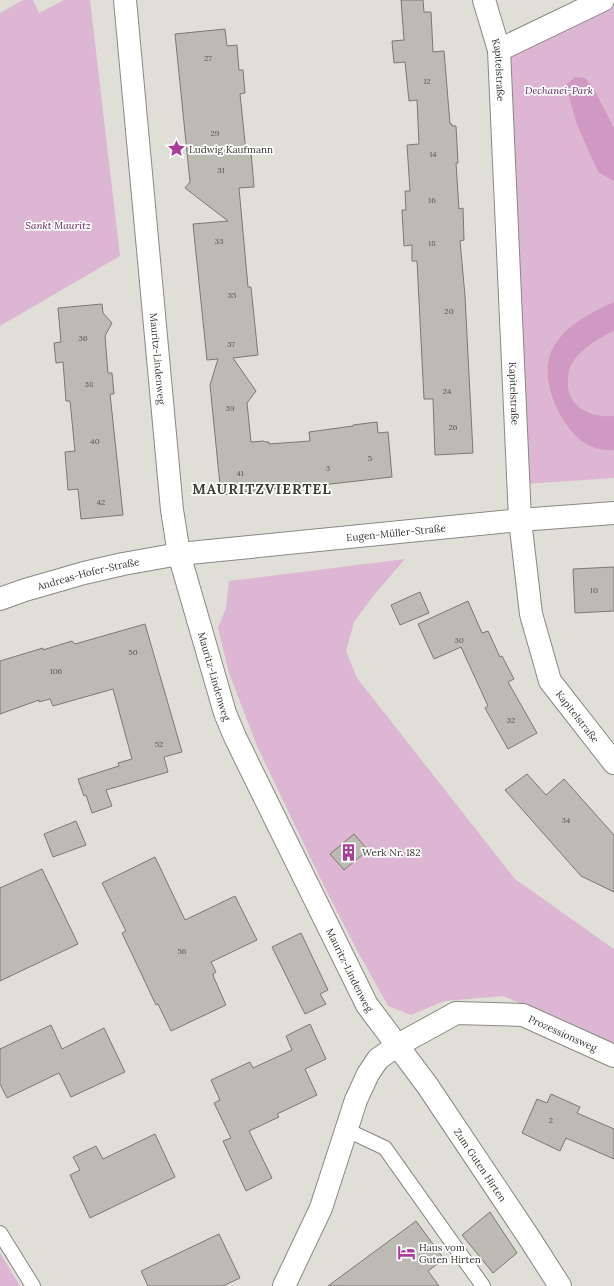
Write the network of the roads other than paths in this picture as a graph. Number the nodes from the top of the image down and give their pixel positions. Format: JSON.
{"nodes":[{"id":1,"x":124,"y":0,"type":"edge"},
{"id":2,"x":484,"y":0,"type":"edge"},
{"id":3,"x":603,"y":0,"type":"edge"},
{"id":4,"x":499,"y":50,"type":"junction"},
{"id":5,"x":614,"y":513,"type":"edge"},
{"id":6,"x":520,"y":520,"type":"junction"},
{"id":7,"x":179,"y":554,"type":"junction"},
{"id":8,"x":0,"y":599,"type":"edge"},
{"id":9,"x":614,"y":763,"type":"edge"},
{"id":10,"x":398,"y":1045,"type":"junction"},
{"id":11,"x":614,"y":1056,"type":"edge"},
{"id":12,"x":347,"y":1130,"type":"junction"},
{"id":13,"x":0,"y":1233,"type":"edge"},
{"id":14,"x":33,"y":1286,"type":"edge"},
{"id":15,"x":284,"y":1286,"type":"edge"},
{"id":16,"x":483,"y":1286,"type":"edge"},
{"id":17,"x":560,"y":1286,"type":"edge"}],
"edges":[{"from":1,"to":7,"type":"street","name":"Mauritz-Lindenweg"},
{"from":2,"to":4,"type":"street","name":"Kapitelstraße"},
{"from":3,"to":4,"type":"street"},
{"from":4,"to":6,"type":"street","name":"Kapitelstraße"},
{"from":5,"to":6,"type":"street","name":"Eugen-Müller-Straße"},
{"from":6,"to":7,"type":"street","name":"Eugen-Müller-Straße"},
{"from":6,"to":9,"type":"street","name":"Kapitelstraße"},
{"from":7,"to":8,"type":"street","name":"Andreas-Hofer-Straße"},
{"from":7,"to":10,"type":"street","name":"Mauritz-Lindenweg"},
{"from":10,"to":11,"type":"street","name":"Prozessionsweg"},
{"from":10,"to":12,"type":"street"},
{"from":10,"to":17,"type":"street","name":"Zum Guten Hirten"},
{"from":12,"to":15,"type":"street"},
{"from":12,"to":16,"type":"lane"},
{"from":13,"to":14,"type":"lane"}]}
